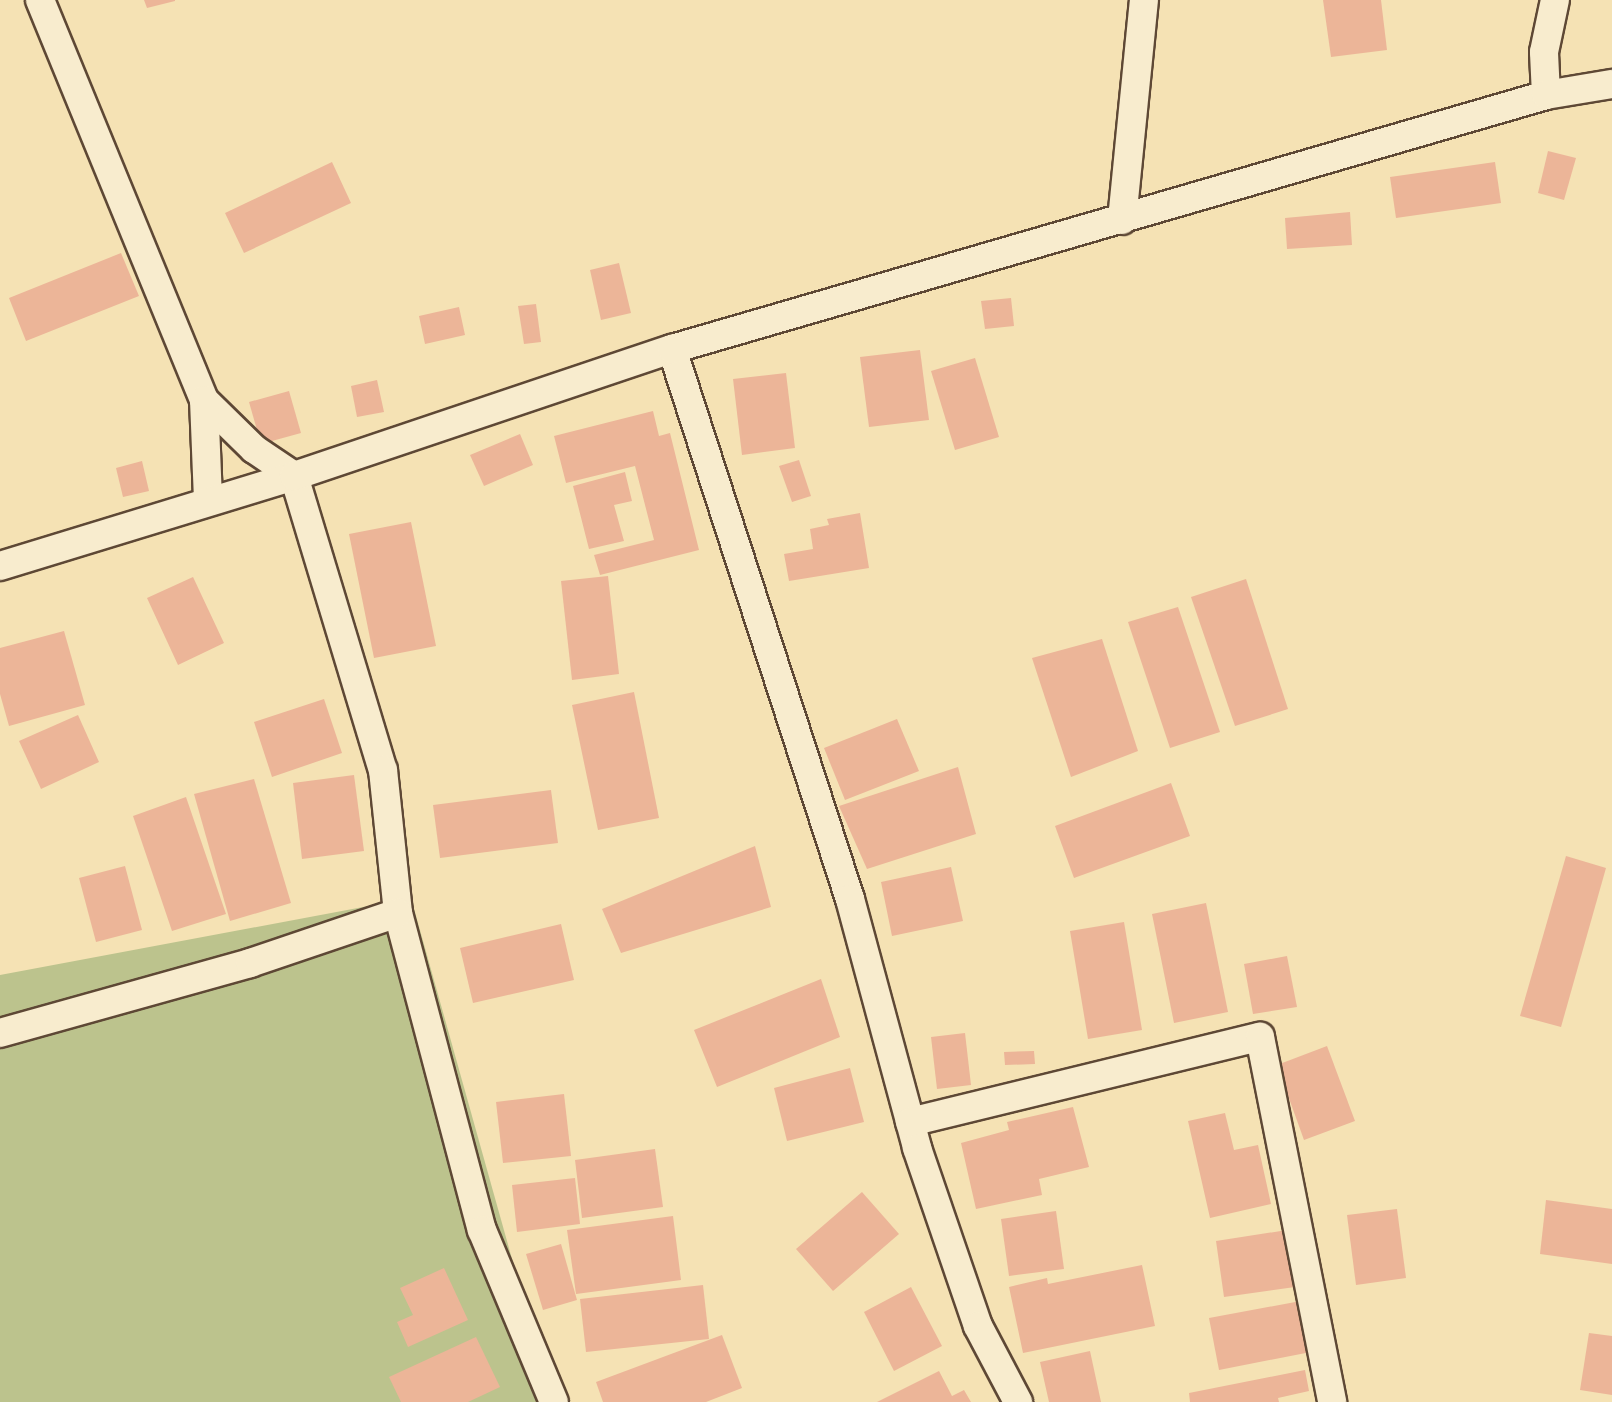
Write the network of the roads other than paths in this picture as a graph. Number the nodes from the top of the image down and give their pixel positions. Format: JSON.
{"nodes":[{"id":1,"x":40,"y":0,"type":"edge"},
{"id":2,"x":1144,"y":0,"type":"edge"},
{"id":3,"x":1555,"y":0,"type":"edge"},
{"id":4,"x":1612,"y":84,"type":"edge"},
{"id":5,"x":1546,"y":95,"type":"junction"},
{"id":6,"x":1122,"y":220,"type":"junction"},
{"id":7,"x":672,"y":349,"type":"junction"},
{"id":8,"x":204,"y":400,"type":"junction"},
{"id":9,"x":294,"y":476,"type":"junction"},
{"id":10,"x":208,"y":500,"type":"junction"},
{"id":11,"x":0,"y":566,"type":"edge"},
{"id":12,"x":398,"y":913,"type":"junction"},
{"id":13,"x":0,"y":1033,"type":"edge"},
{"id":14,"x":910,"y":1122,"type":"junction"},
{"id":15,"x":554,"y":1402,"type":"edge"},
{"id":16,"x":1018,"y":1402,"type":"edge"},
{"id":17,"x":1332,"y":1402,"type":"edge"}],
"edges":[{"from":1,"to":8,"type":"street"},
{"from":2,"to":6,"type":"street"},
{"from":3,"to":5,"type":"street"},
{"from":4,"to":5,"type":"street"},
{"from":5,"to":6,"type":"street"},
{"from":6,"to":7,"type":"street"},
{"from":7,"to":9,"type":"street"},
{"from":7,"to":14,"type":"street"},
{"from":8,"to":9,"type":"street"},
{"from":8,"to":10,"type":"street"},
{"from":9,"to":10,"type":"street"},
{"from":9,"to":12,"type":"street"},
{"from":10,"to":11,"type":"street"},
{"from":12,"to":13,"type":"street"},
{"from":12,"to":15,"type":"street"},
{"from":14,"to":16,"type":"street"},
{"from":14,"to":17,"type":"street"}]}
